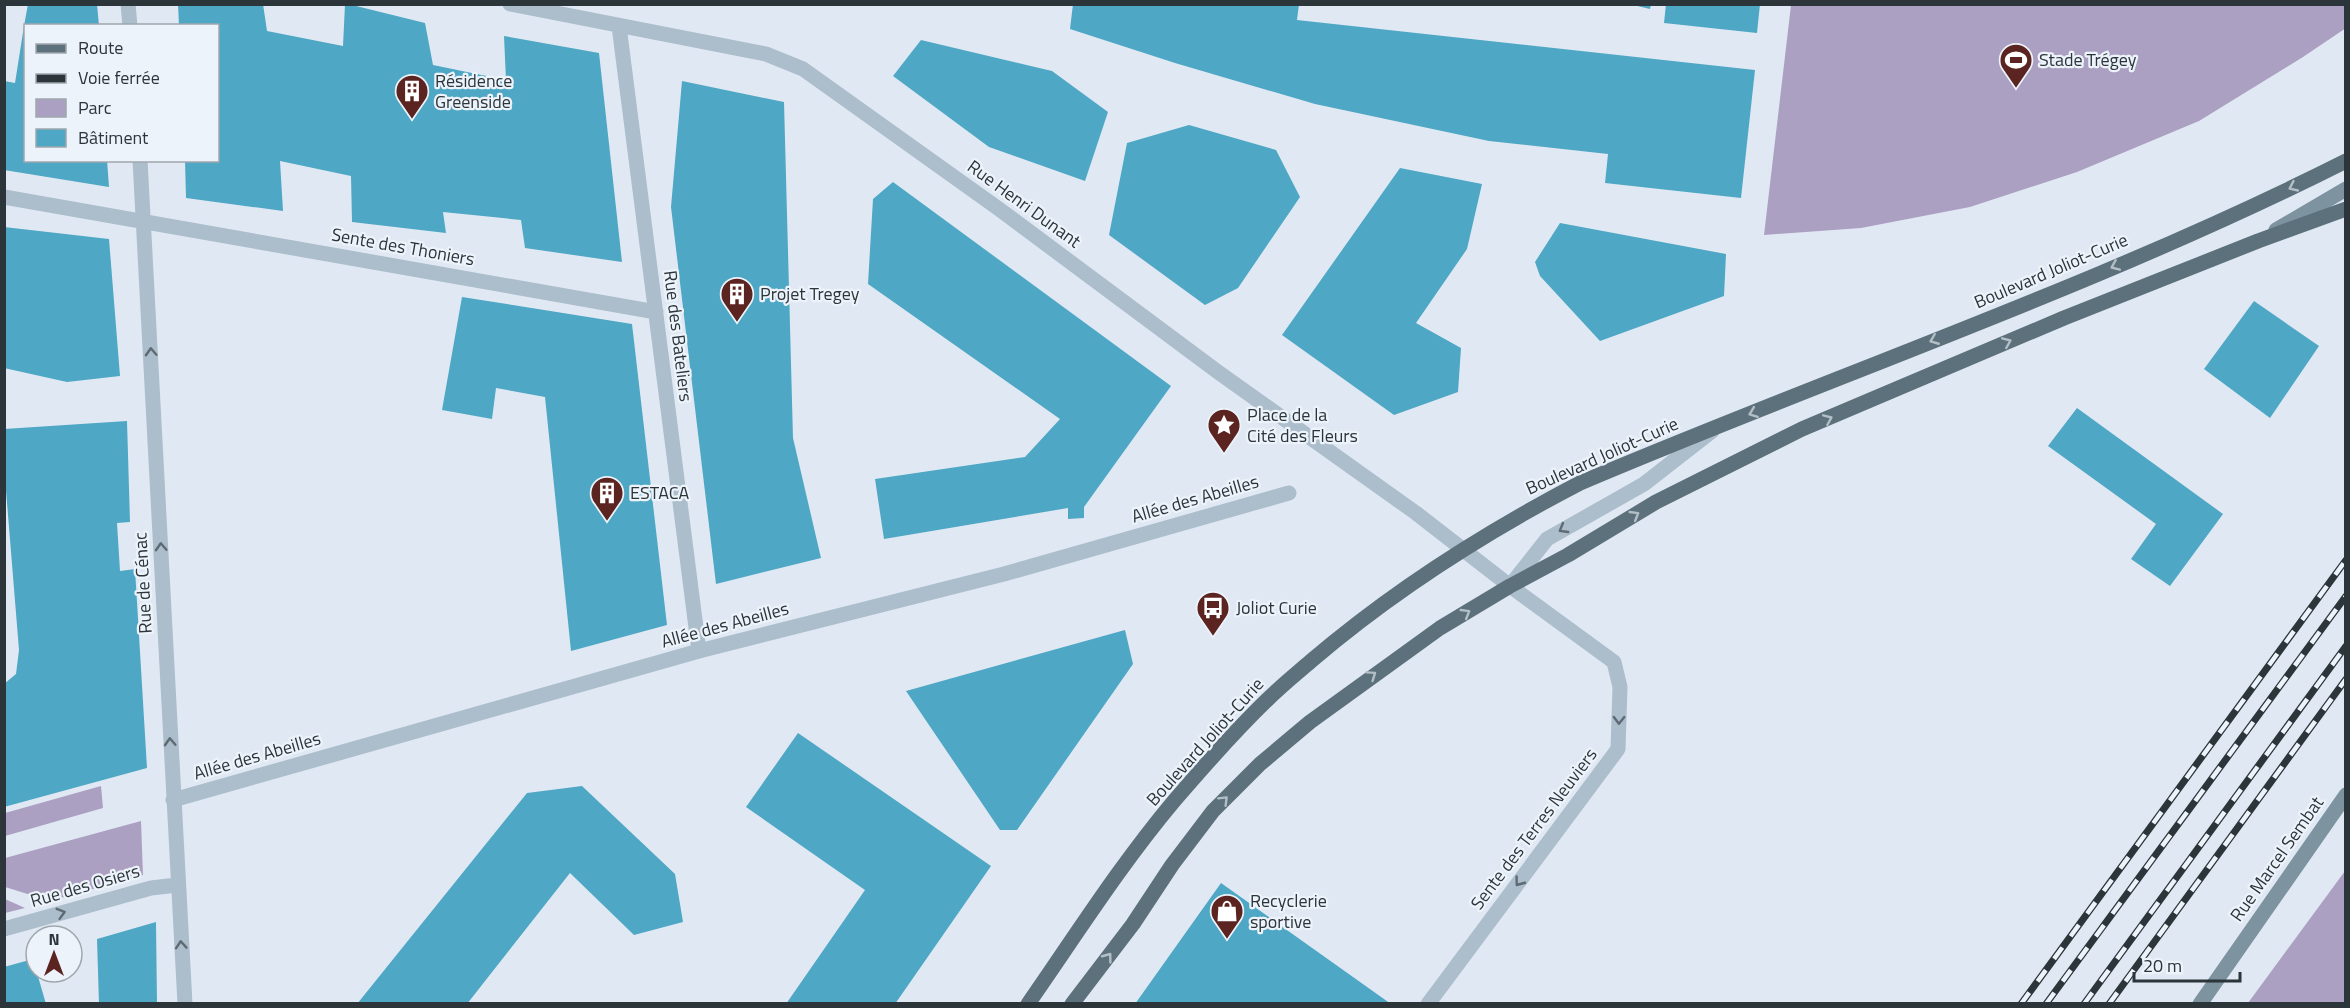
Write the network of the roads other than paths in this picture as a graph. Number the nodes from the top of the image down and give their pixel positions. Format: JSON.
{"nodes":[{"id":1,"x":128,"y":4,"type":"edge"},
{"id":2,"x":510,"y":4,"type":"edge"},
{"id":3,"x":130,"y":24,"type":"edge"},
{"id":4,"x":619,"y":26,"type":"junction"},
{"id":5,"x":2346,"y":161,"type":"edge"},
{"id":6,"x":140,"y":162,"type":"edge"},
{"id":7,"x":2346,"y":189,"type":"edge"},
{"id":8,"x":4,"y":197,"type":"edge"},
{"id":9,"x":2346,"y":209,"type":"edge"},
{"id":10,"x":144,"y":220,"type":"junction"},
{"id":11,"x":2258,"y":241,"type":"junction"},
{"id":12,"x":656,"y":312,"type":"junction"},
{"id":13,"x":1716,"y":427,"type":"junction"},
{"id":14,"x":1289,"y":493,"type":"dead end"},
{"id":15,"x":1463,"y":550,"type":"junction"},
{"id":16,"x":1510,"y":586,"type":"junction"},
{"id":17,"x":699,"y":651,"type":"junction"},
{"id":18,"x":1614,"y":662,"type":"joint"},
{"id":19,"x":2346,"y":795,"type":"edge"},
{"id":20,"x":173,"y":800,"type":"junction"},
{"id":21,"x":177,"y":885,"type":"junction"},
{"id":22,"x":4,"y":929,"type":"edge"},
{"id":23,"x":185,"y":1004,"type":"edge"},
{"id":24,"x":1028,"y":1004,"type":"edge"},
{"id":25,"x":1072,"y":1004,"type":"edge"},
{"id":26,"x":1428,"y":1004,"type":"edge"},
{"id":27,"x":2200,"y":1004,"type":"edge"}],
"edges":[{"from":1,"to":3,"type":"street"},
{"from":2,"to":4,"type":"street","name":"Rue Henri Dunant"},
{"from":4,"to":12,"type":"street","name":"Rue des Bateliers"},
{"from":4,"to":15,"type":"street","name":"Rue Henri Dunant"},
{"from":5,"to":13,"type":"main road","name":"Boulevard Joliot-Curie","one_way":true},
{"from":6,"to":10,"type":"street","name":"Rue de Cénac"},
{"from":7,"to":11,"type":"street"},
{"from":8,"to":10,"type":"street","name":"Sente des Thoniers"},
{"from":9,"to":11,"type":"main road"},
{"from":10,"to":12,"type":"street","name":"Sente des Thoniers"},
{"from":20,"to":10,"type":"street","name":"Rue de Cénac","one_way":true},
{"from":16,"to":11,"type":"main road","one_way":true},
{"from":12,"to":17,"type":"street","name":"Rue des Bateliers"},
{"from":13,"to":15,"type":"main road","name":"Boulevard Joliot-Curie"},
{"from":13,"to":16,"type":"street","one_way":true},
{"from":14,"to":17,"type":"street","name":"Allée des Abeilles"},
{"from":15,"to":16,"type":"street","name":"Rue Henri Dunant"},
{"from":15,"to":24,"type":"main road","name":"Boulevard Joliot-Curie"},
{"from":16,"to":18,"type":"street","name":"Rue Henri Dunant"},
{"from":25,"to":16,"type":"main road","one_way":true},
{"from":17,"to":20,"type":"street","name":"Allée des Abeilles"},
{"from":18,"to":26,"type":"street","name":"Sente des Terres Neuviers","one_way":true},
{"from":19,"to":27,"type":"street","name":"Rue Marcel Sembat"},
{"from":20,"to":21,"type":"street","name":"Rue de Cénac"},
{"from":22,"to":21,"type":"street","name":"Rue des Osiers","one_way":true},
{"from":23,"to":21,"type":"street","name":"Rue de Cénac","one_way":true}]}
